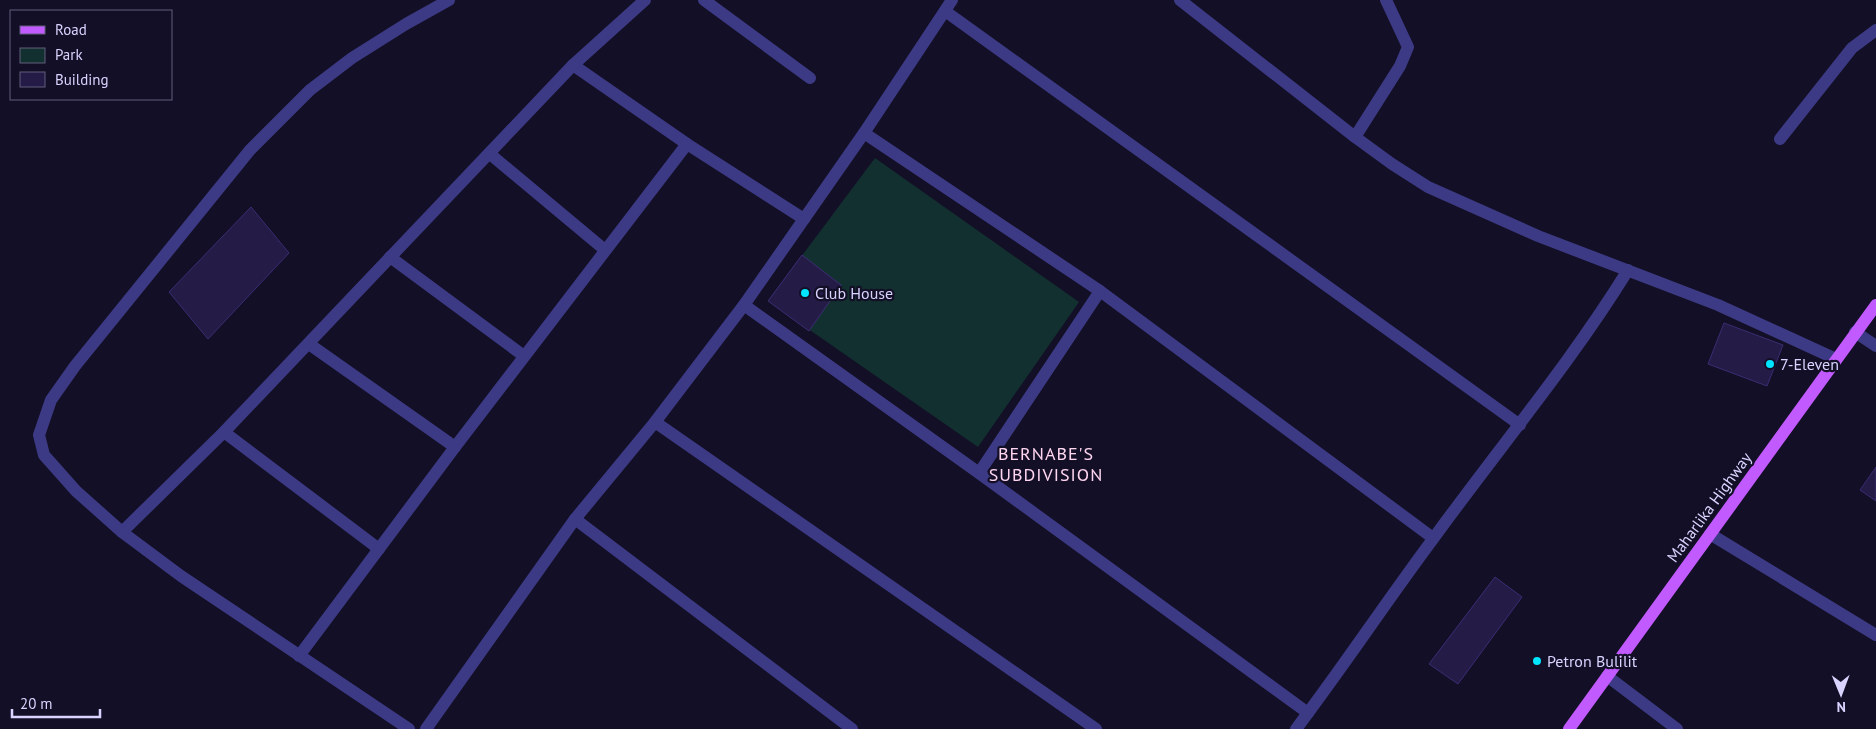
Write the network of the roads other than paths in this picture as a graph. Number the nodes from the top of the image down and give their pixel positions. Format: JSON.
{"nodes":[{"id":1,"x":449,"y":0,"type":"edge"},
{"id":2,"x":645,"y":0,"type":"edge"},
{"id":3,"x":704,"y":0,"type":"edge"},
{"id":4,"x":1180,"y":0,"type":"edge"},
{"id":5,"x":1386,"y":0,"type":"edge"},
{"id":6,"x":948,"y":5,"type":"edge"},
{"id":7,"x":1876,"y":30,"type":"edge"},
{"id":8,"x":573,"y":65,"type":"junction"},
{"id":9,"x":810,"y":78,"type":"dead end"},
{"id":10,"x":864,"y":132,"type":"junction"},
{"id":11,"x":1355,"y":138,"type":"junction"},
{"id":12,"x":1780,"y":139,"type":"dead end"},
{"id":13,"x":687,"y":144,"type":"junction"},
{"id":14,"x":490,"y":154,"type":"junction"},
{"id":15,"x":804,"y":219,"type":"junction"},
{"id":16,"x":605,"y":250,"type":"junction"},
{"id":17,"x":390,"y":257,"type":"junction"},
{"id":18,"x":1628,"y":270,"type":"junction"},
{"id":19,"x":1100,"y":291,"type":"junction"},
{"id":20,"x":1876,"y":304,"type":"edge"},
{"id":21,"x":744,"y":305,"type":"junction"},
{"id":22,"x":1855,"y":332,"type":"junction"},
{"id":23,"x":309,"y":344,"type":"junction"},
{"id":24,"x":1876,"y":346,"type":"edge"},
{"id":25,"x":524,"y":356,"type":"junction"},
{"id":26,"x":1836,"y":359,"type":"junction"},
{"id":27,"x":655,"y":422,"type":"junction"},
{"id":28,"x":1520,"y":425,"type":"junction"},
{"id":29,"x":224,"y":432,"type":"junction"},
{"id":30,"x":455,"y":447,"type":"junction"},
{"id":31,"x":980,"y":473,"type":"junction"},
{"id":32,"x":575,"y":519,"type":"junction"},
{"id":33,"x":122,"y":532,"type":"junction"},
{"id":34,"x":1710,"y":534,"type":"junction"},
{"id":35,"x":1433,"y":538,"type":"junction"},
{"id":36,"x":379,"y":549,"type":"junction"},
{"id":37,"x":1876,"y":635,"type":"edge"},
{"id":38,"x":299,"y":656,"type":"junction"},
{"id":39,"x":1607,"y":676,"type":"junction"},
{"id":40,"x":1308,"y":713,"type":"junction"},
{"id":41,"x":409,"y":729,"type":"edge"},
{"id":42,"x":426,"y":729,"type":"edge"},
{"id":43,"x":852,"y":729,"type":"edge"},
{"id":44,"x":1096,"y":729,"type":"edge"},
{"id":45,"x":1296,"y":729,"type":"edge"},
{"id":46,"x":1569,"y":729,"type":"edge"},
{"id":47,"x":1677,"y":729,"type":"edge"}],
"edges":[{"from":1,"to":33,"type":"street"},
{"from":2,"to":8,"type":"street"},
{"from":3,"to":9,"type":"street"},
{"from":4,"to":11,"type":"street"},
{"from":5,"to":11,"type":"street"},
{"from":6,"to":10,"type":"street"},
{"from":6,"to":28,"type":"street"},
{"from":7,"to":12,"type":"street"},
{"from":8,"to":13,"type":"street"},
{"from":8,"to":14,"type":"street"},
{"from":10,"to":15,"type":"street"},
{"from":10,"to":19,"type":"street"},
{"from":11,"to":18,"type":"street"},
{"from":13,"to":15,"type":"street"},
{"from":13,"to":16,"type":"street"},
{"from":14,"to":16,"type":"street"},
{"from":14,"to":17,"type":"street"},
{"from":15,"to":21,"type":"street"},
{"from":16,"to":25,"type":"street"},
{"from":17,"to":23,"type":"street"},
{"from":17,"to":25,"type":"street"},
{"from":18,"to":26,"type":"street"},
{"from":18,"to":28,"type":"street"},
{"from":19,"to":31,"type":"street"},
{"from":19,"to":35,"type":"street"},
{"from":20,"to":22,"type":"main road","name":"Maharlika Highway"},
{"from":21,"to":27,"type":"street"},
{"from":21,"to":31,"type":"street"},
{"from":22,"to":24,"type":"street"},
{"from":22,"to":26,"type":"main road","name":"Maharlika Highway"},
{"from":23,"to":29,"type":"street"},
{"from":23,"to":30,"type":"street"},
{"from":25,"to":30,"type":"street"},
{"from":26,"to":34,"type":"main road","name":"Maharlika Highway"},
{"from":27,"to":32,"type":"street"},
{"from":27,"to":44,"type":"street"},
{"from":28,"to":35,"type":"street"},
{"from":29,"to":33,"type":"street"},
{"from":29,"to":36,"type":"street"},
{"from":30,"to":36,"type":"street"},
{"from":31,"to":40,"type":"street"},
{"from":32,"to":42,"type":"street"},
{"from":32,"to":43,"type":"street"},
{"from":33,"to":38,"type":"street"},
{"from":34,"to":37,"type":"street"},
{"from":34,"to":39,"type":"main road","name":"Maharlika Highway"},
{"from":35,"to":40,"type":"street"},
{"from":36,"to":38,"type":"street"},
{"from":38,"to":41,"type":"street"},
{"from":39,"to":46,"type":"main road","name":"Maharlika Highway"},
{"from":39,"to":47,"type":"street"},
{"from":40,"to":45,"type":"street"}]}
